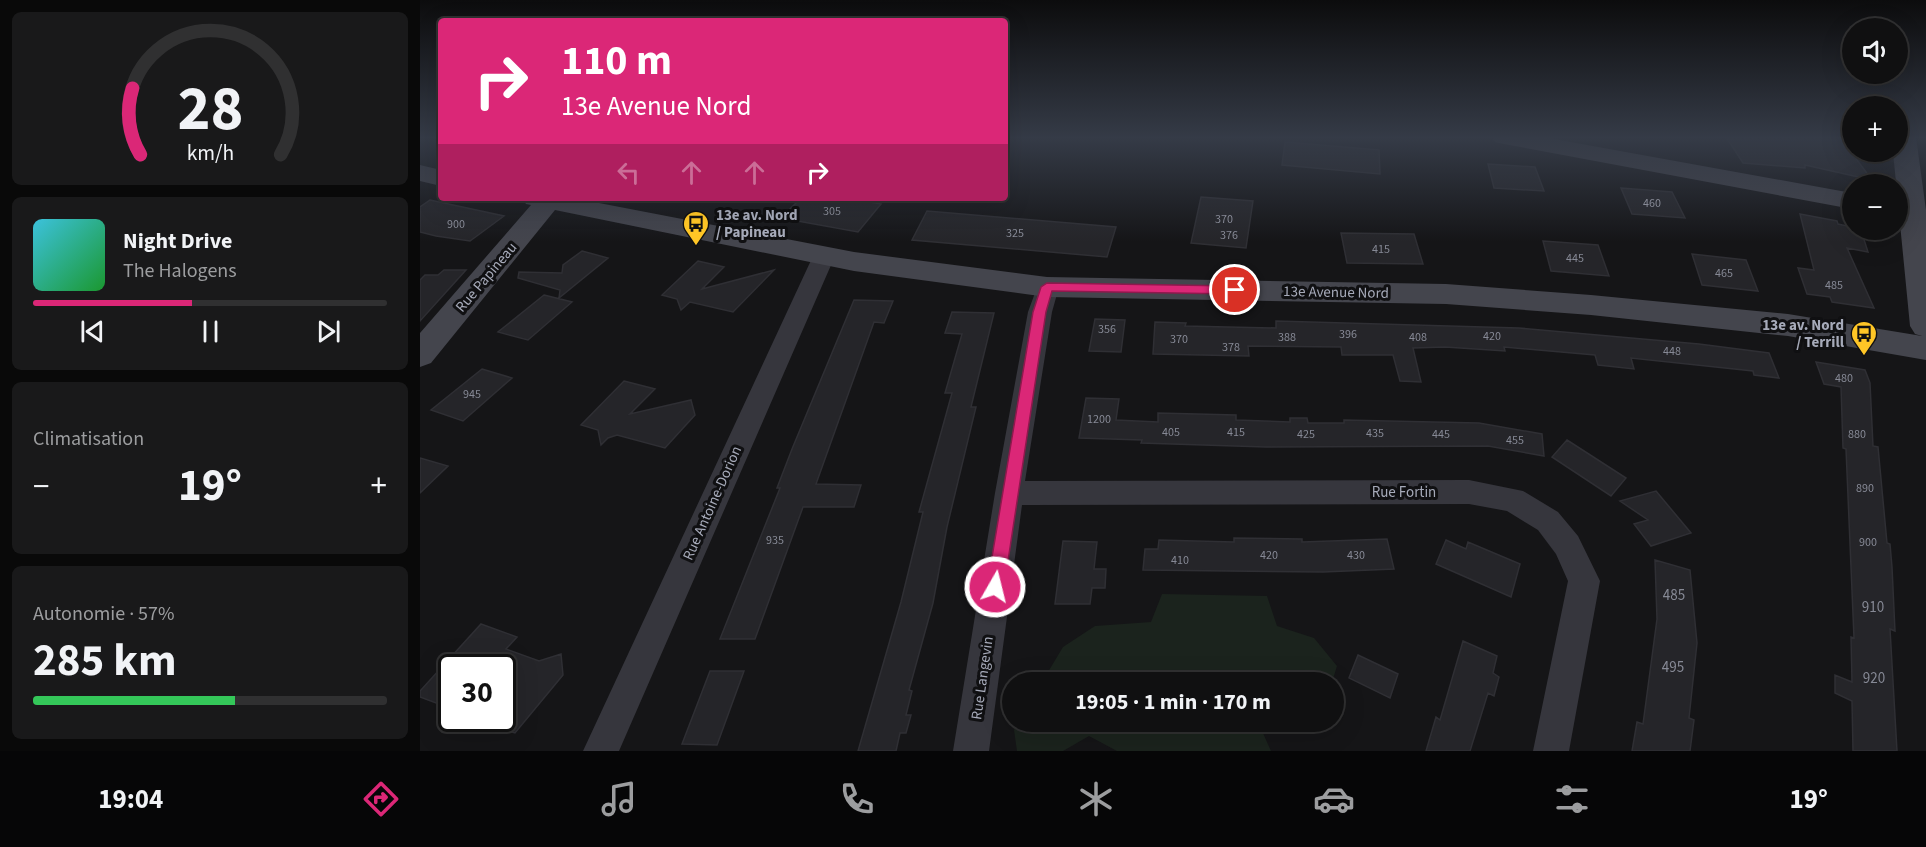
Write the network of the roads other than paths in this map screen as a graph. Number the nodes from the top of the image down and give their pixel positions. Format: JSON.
{"nodes":[{"id":1,"x":1695,"y":172,"type":"edge"},
{"id":2,"x":1908,"y":172,"type":"edge"},
{"id":3,"x":420,"y":173,"type":"edge"},
{"id":4,"x":438,"y":177,"type":"edge"},
{"id":5,"x":1842,"y":199,"type":"edge"},
{"id":6,"x":543,"y":201,"type":"edge"},
{"id":7,"x":555,"y":201,"type":"edge"},
{"id":8,"x":1912,"y":212,"type":"edge"},
{"id":9,"x":824,"y":256,"type":"junction"},
{"id":10,"x":1047,"y":287,"type":"junction"},
{"id":11,"x":1926,"y":326,"type":"edge"},
{"id":12,"x":1926,"y":348,"type":"edge"},
{"id":13,"x":420,"y":355,"type":"edge"},
{"id":14,"x":1009,"y":493,"type":"junction"},
{"id":15,"x":601,"y":751,"type":"edge"},
{"id":16,"x":971,"y":751,"type":"edge"},
{"id":17,"x":1551,"y":751,"type":"edge"}],
"edges":[{"from":1,"to":5,"type":"main road"},
{"from":2,"to":8,"type":"main road"},
{"from":3,"to":4,"type":"main road"},
{"from":6,"to":13,"type":"main road","name":"Rue Papineau"},
{"from":7,"to":9,"type":"main road","name":"13e Avenue Nord"},
{"from":8,"to":11,"type":"main road"},
{"from":9,"to":10,"type":"main road","name":"13e Avenue Nord"},
{"from":9,"to":15,"type":"street","name":"Rue Antoine-Dorion"},
{"from":10,"to":12,"type":"main road","name":"13e Avenue Nord"},
{"from":10,"to":14,"type":"street","name":"Rue Langevin"},
{"from":14,"to":16,"type":"street","name":"Rue Langevin"},
{"from":14,"to":17,"type":"street","name":"Rue Fortin"}]}
